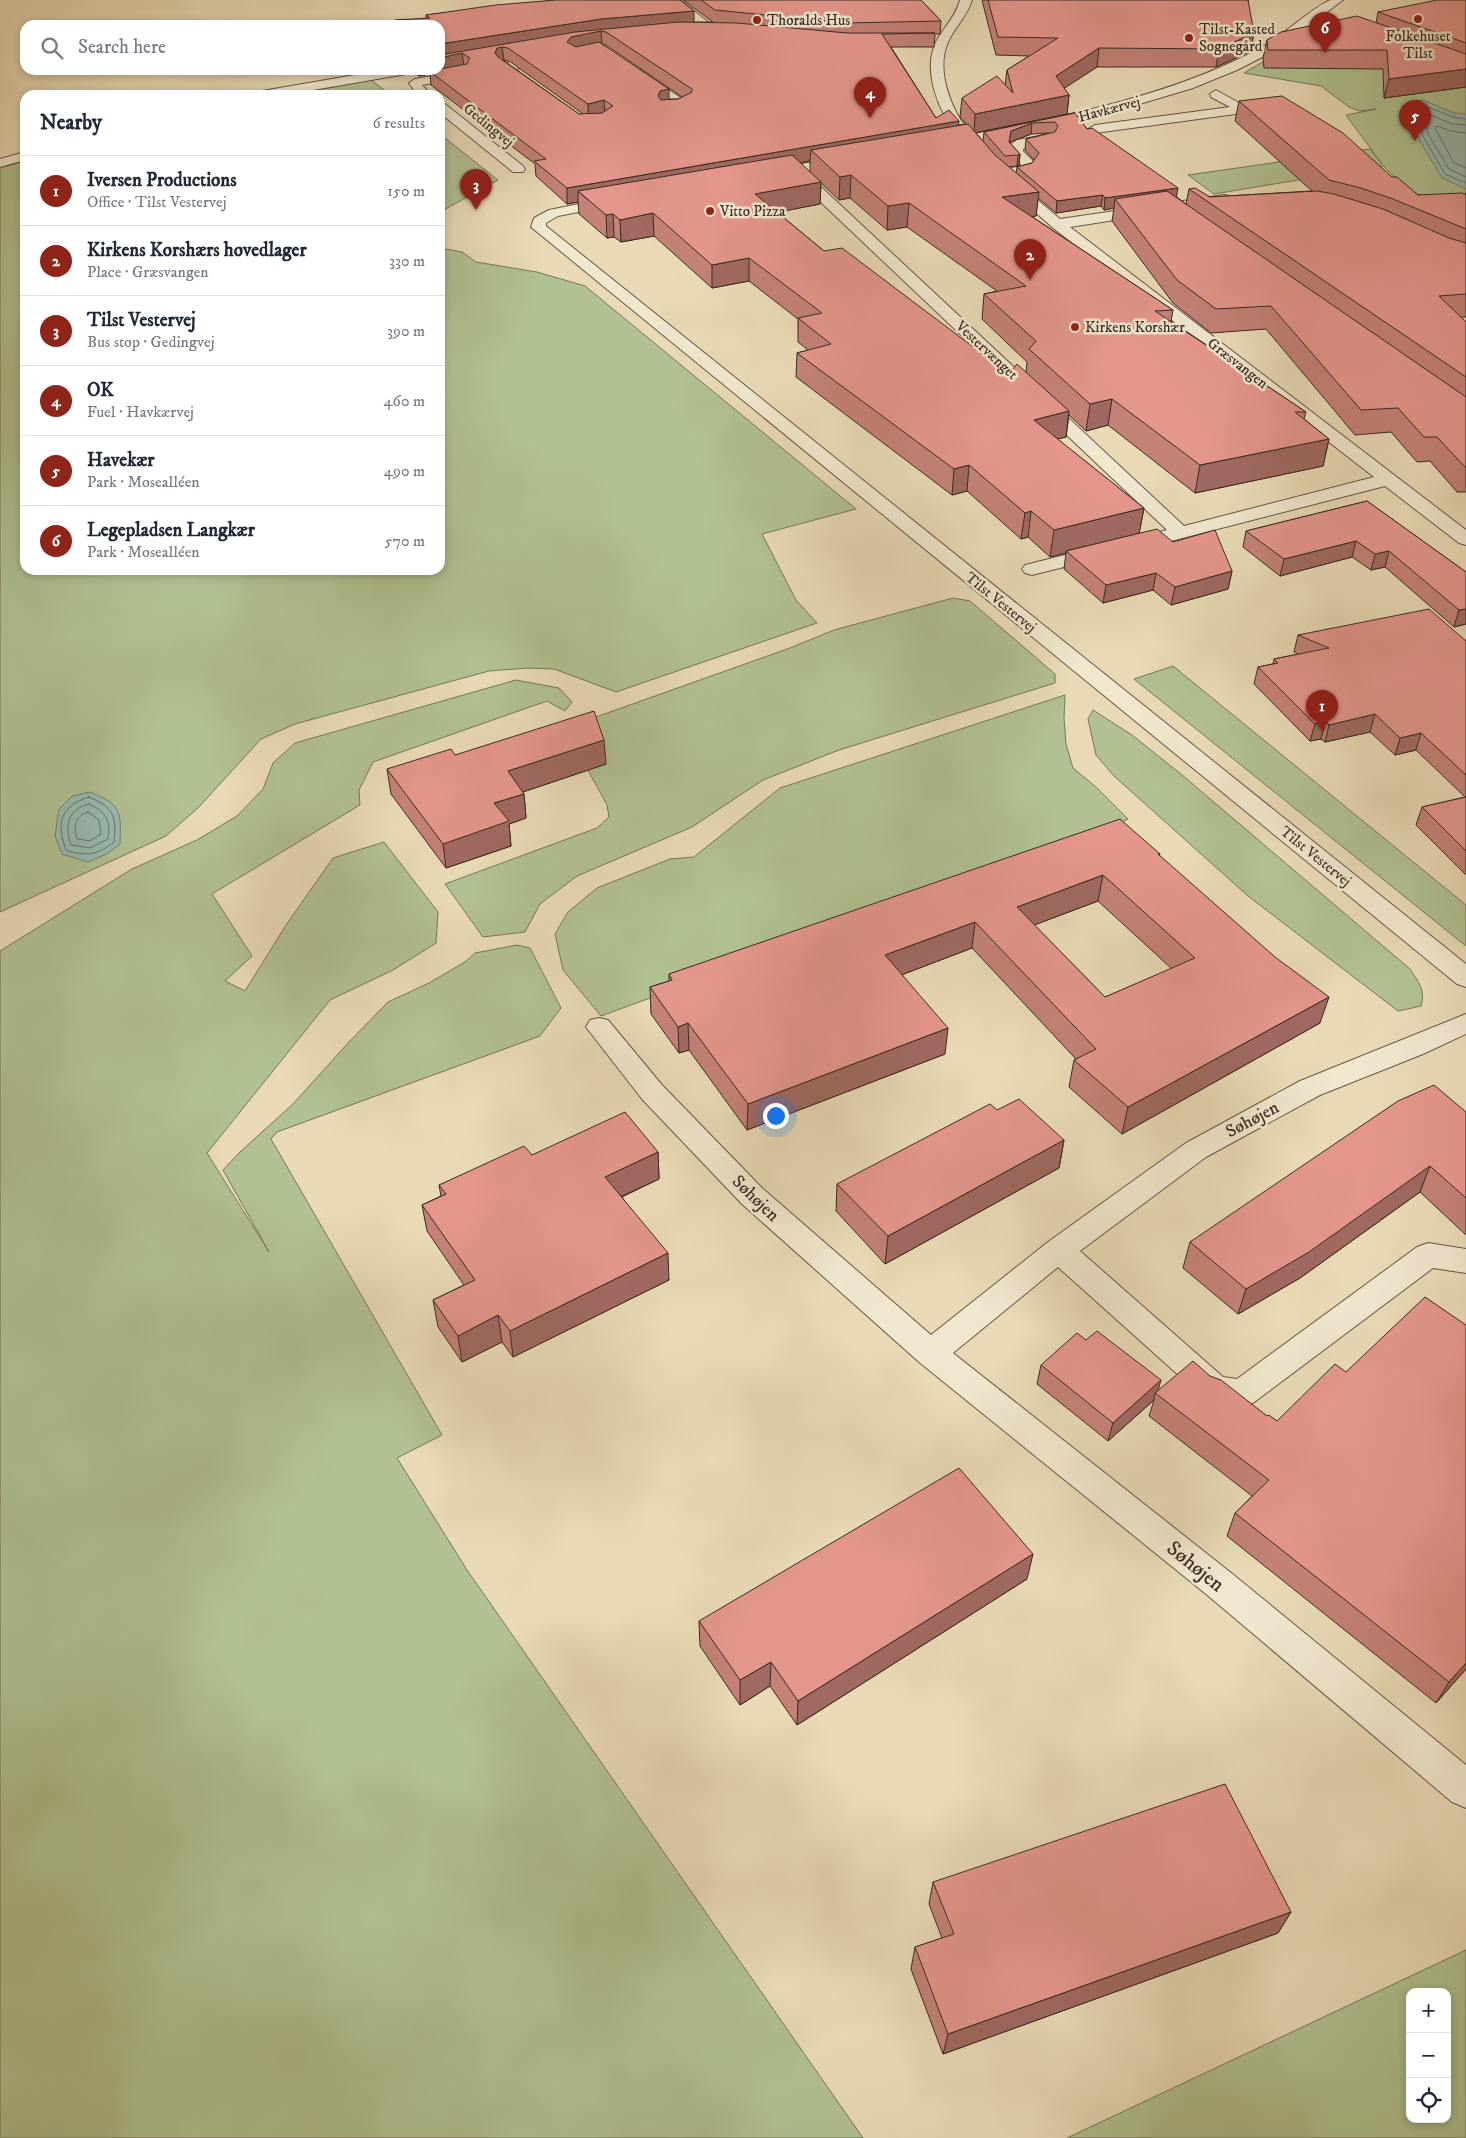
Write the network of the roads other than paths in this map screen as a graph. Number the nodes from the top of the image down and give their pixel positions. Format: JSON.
{"nodes":[{"id":1,"x":673,"y":0,"type":"edge"},
{"id":2,"x":966,"y":0,"type":"edge"},
{"id":3,"x":1322,"y":0,"type":"edge"},
{"id":4,"x":1337,"y":0,"type":"edge"},
{"id":5,"x":1312,"y":16,"type":"junction"},
{"id":6,"x":1328,"y":20,"type":"edge"},
{"id":7,"x":692,"y":30,"type":"edge"},
{"id":8,"x":925,"y":41,"type":"edge"},
{"id":9,"x":943,"y":41,"type":"junction"},
{"id":10,"x":563,"y":56,"type":"edge"},
{"id":11,"x":627,"y":67,"type":"edge"},
{"id":12,"x":377,"y":75,"type":"edge"},
{"id":13,"x":291,"y":90,"type":"edge"},
{"id":14,"x":420,"y":90,"type":"edge"},
{"id":15,"x":1216,"y":94,"type":"dead end"},
{"id":16,"x":667,"y":108,"type":"edge"},
{"id":17,"x":445,"y":111,"type":"edge"},
{"id":18,"x":1085,"y":131,"type":"edge"},
{"id":19,"x":1058,"y":136,"type":"edge"},
{"id":20,"x":924,"y":148,"type":"edge"},
{"id":21,"x":978,"y":150,"type":"junction"},
{"id":22,"x":20,"y":157,"type":"edge"},
{"id":23,"x":860,"y":158,"type":"edge"},
{"id":24,"x":0,"y":163,"type":"edge"},
{"id":25,"x":518,"y":169,"type":"dead end"},
{"id":26,"x":794,"y":169,"type":"junction"},
{"id":27,"x":999,"y":174,"type":"junction"},
{"id":28,"x":750,"y":176,"type":"edge"},
{"id":29,"x":632,"y":198,"type":"edge"},
{"id":30,"x":1239,"y":199,"type":"edge"},
{"id":31,"x":1168,"y":207,"type":"junction"},
{"id":32,"x":1183,"y":218,"type":"edge"},
{"id":33,"x":1057,"y":224,"type":"junction"},
{"id":34,"x":1389,"y":479,"type":"junction"},
{"id":35,"x":1180,"y":532,"type":"junction"},
{"id":36,"x":1466,"y":539,"type":"edge"},
{"id":37,"x":1143,"y":542,"type":"edge"},
{"id":38,"x":1115,"y":548,"type":"edge"},
{"id":39,"x":1032,"y":569,"type":"dead end"},
{"id":40,"x":1466,"y":978,"type":"edge"},
{"id":41,"x":1466,"y":1023,"type":"edge"},
{"id":42,"x":599,"y":1027,"type":"dead end"},
{"id":43,"x":1059,"y":1250,"type":"junction"},
{"id":44,"x":1466,"y":1261,"type":"edge"},
{"id":45,"x":930,"y":1352,"type":"junction"},
{"id":46,"x":1464,"y":1783,"type":"edge"}],
"edges":[{"from":1,"to":7,"type":"street"},
{"from":2,"to":9,"type":"street"},
{"from":3,"to":5,"type":"street","name":"Havkærvej"},
{"from":4,"to":5,"type":"street","name":"Havkærvej"},
{"from":5,"to":6,"type":"street"},
{"from":5,"to":21,"type":"street","name":"Havkærvej"},
{"from":8,"to":9,"type":"street"},
{"from":9,"to":21,"type":"street","name":"Græsvangen"},
{"from":10,"to":14,"type":"street"},
{"from":11,"to":16,"type":"street"},
{"from":12,"to":13,"type":"street"},
{"from":15,"to":18,"type":"street","name":"Havkærvej"},
{"from":17,"to":25,"type":"street","name":"Gedingvej"},
{"from":19,"to":27,"type":"street","name":"Havkærvej"},
{"from":20,"to":21,"type":"street","name":"Havkærvej"},
{"from":21,"to":27,"type":"street","name":"Græsvangen"},
{"from":22,"to":24,"type":"street"},
{"from":23,"to":26,"type":"street"},
{"from":26,"to":28,"type":"street"},
{"from":26,"to":35,"type":"street","name":"Vestervænget"},
{"from":27,"to":33,"type":"street","name":"Græsvangen"},
{"from":29,"to":40,"type":"street","name":"Tilst Vestervej"},
{"from":30,"to":31,"type":"street"},
{"from":31,"to":32,"type":"street"},
{"from":31,"to":33,"type":"street"},
{"from":33,"to":34,"type":"street","name":"Græsvangen"},
{"from":34,"to":35,"type":"street"},
{"from":34,"to":36,"type":"street","name":"Græsvangen"},
{"from":35,"to":37,"type":"street"},
{"from":38,"to":39,"type":"street"},
{"from":41,"to":43,"type":"street","name":"Søhøjen"},
{"from":42,"to":45,"type":"street","name":"Søhøjen"},
{"from":43,"to":44,"type":"street"},
{"from":43,"to":45,"type":"street","name":"Søhøjen"},
{"from":45,"to":46,"type":"street","name":"Søhøjen"}]}
